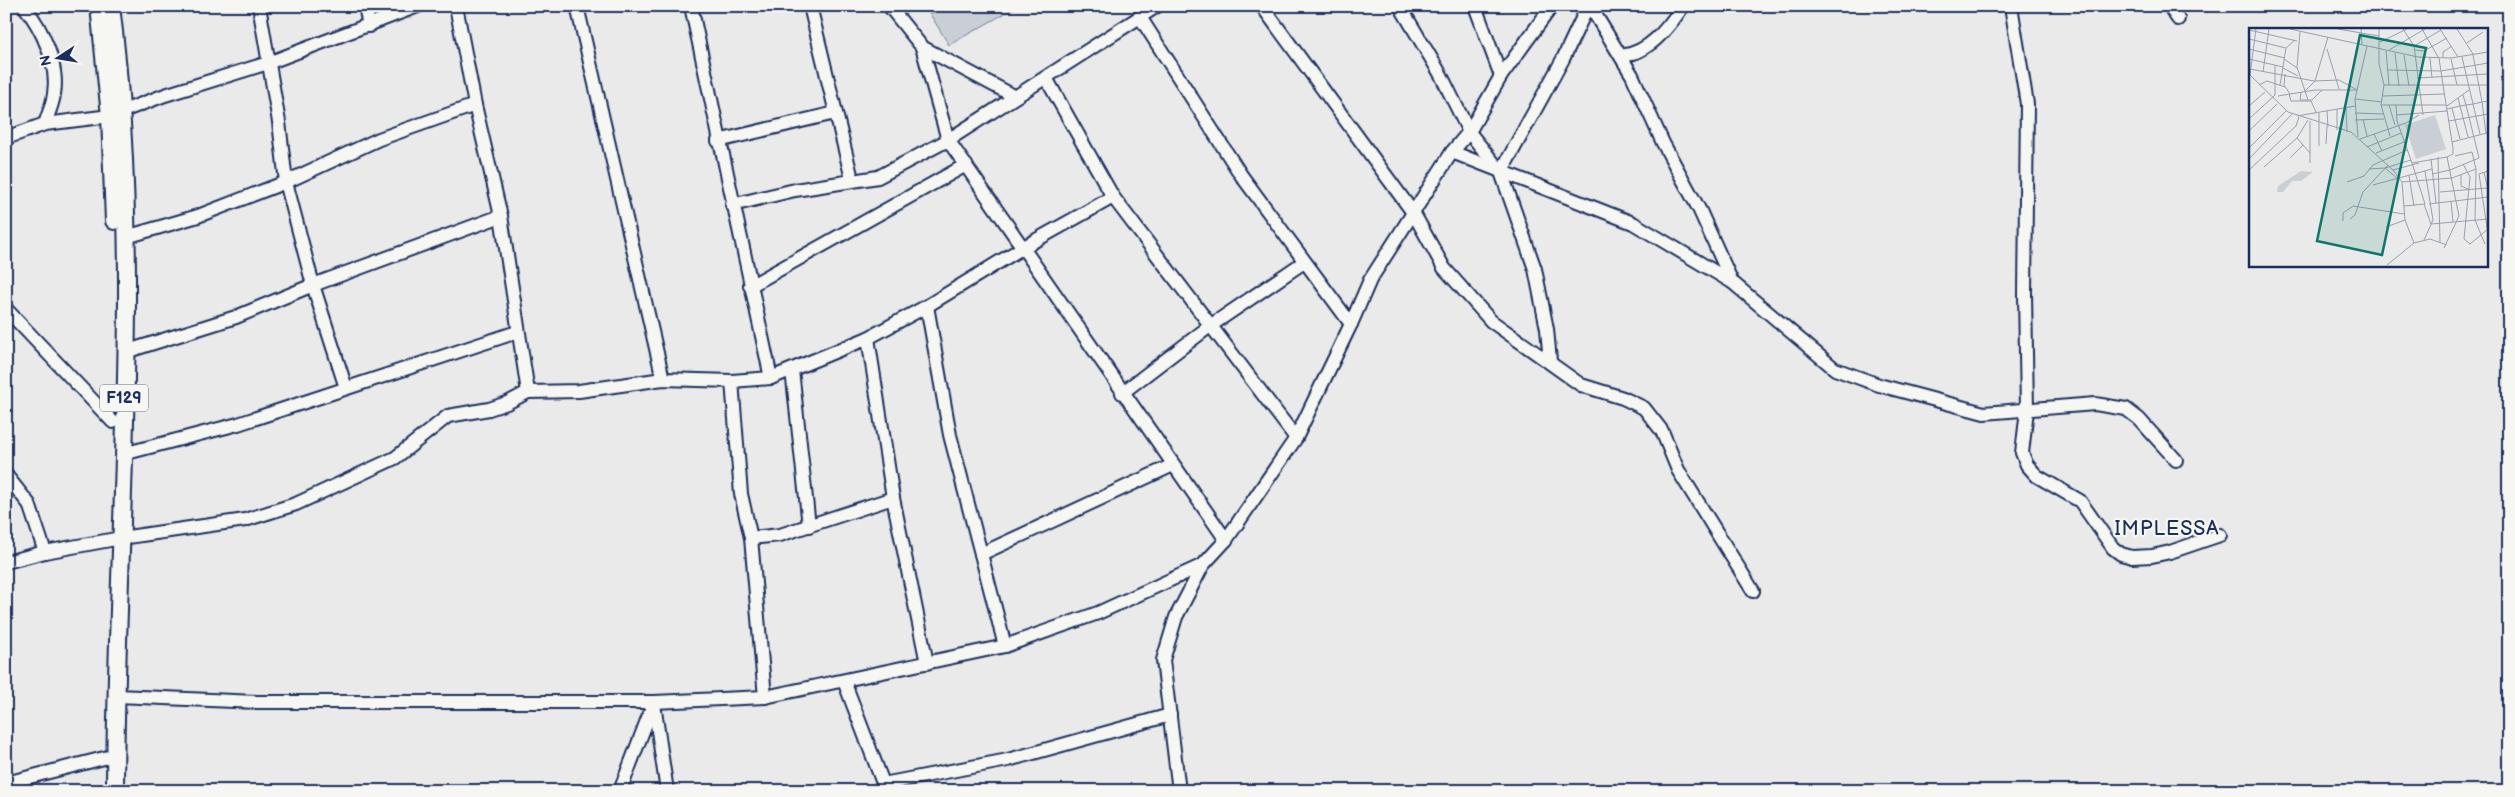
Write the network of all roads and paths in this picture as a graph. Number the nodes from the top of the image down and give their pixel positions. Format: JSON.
{"nodes":[{"id":1,"x":24,"y":6,"type":"edge"},
{"id":2,"x":99,"y":6,"type":"edge"},
{"id":3,"x":111,"y":6,"type":"edge"},
{"id":4,"x":259,"y":6,"type":"edge"},
{"id":5,"x":366,"y":6,"type":"edge"},
{"id":6,"x":418,"y":6,"type":"edge"},
{"id":7,"x":456,"y":6,"type":"edge"},
{"id":8,"x":577,"y":6,"type":"edge"},
{"id":9,"x":690,"y":6,"type":"edge"},
{"id":10,"x":810,"y":6,"type":"edge"},
{"id":11,"x":889,"y":6,"type":"edge"},
{"id":12,"x":1157,"y":6,"type":"edge"},
{"id":13,"x":1262,"y":6,"type":"edge"},
{"id":14,"x":1400,"y":6,"type":"edge"},
{"id":15,"x":1476,"y":6,"type":"edge"},
{"id":16,"x":1552,"y":6,"type":"edge"},
{"id":17,"x":1589,"y":6,"type":"edge"},
{"id":18,"x":1683,"y":6,"type":"edge"},
{"id":19,"x":2010,"y":6,"type":"edge"},
{"id":20,"x":2169,"y":6,"type":"edge"},
{"id":21,"x":1140,"y":17,"type":"junction"},
{"id":22,"x":2178,"y":19,"type":"dead end"},
{"id":23,"x":369,"y":26,"type":"junction"},
{"id":24,"x":922,"y":46,"type":"junction"},
{"id":25,"x":1621,"y":56,"type":"junction"},
{"id":26,"x":268,"y":63,"type":"junction"},
{"id":27,"x":1501,"y":76,"type":"junction"},
{"id":28,"x":1046,"y":78,"type":"junction"},
{"id":29,"x":1014,"y":96,"type":"junction"},
{"id":30,"x":475,"y":106,"type":"junction"},
{"id":31,"x":835,"y":113,"type":"junction"},
{"id":32,"x":116,"y":114,"type":"junction"},
{"id":33,"x":45,"y":124,"type":"junction"},
{"id":34,"x":1469,"y":132,"type":"junction"},
{"id":35,"x":6,"y":138,"type":"edge"},
{"id":36,"x":948,"y":140,"type":"junction"},
{"id":37,"x":718,"y":141,"type":"junction"},
{"id":38,"x":1452,"y":152,"type":"junction"},
{"id":39,"x":966,"y":165,"type":"junction"},
{"id":40,"x":1501,"y":172,"type":"junction"},
{"id":41,"x":852,"y":180,"type":"junction"},
{"id":42,"x":286,"y":182,"type":"junction"},
{"id":43,"x":1113,"y":196,"type":"junction"},
{"id":44,"x":732,"y":205,"type":"junction"},
{"id":45,"x":1414,"y":214,"type":"junction"},
{"id":46,"x":501,"y":216,"type":"junction"},
{"id":47,"x":126,"y":237,"type":"junction"},
{"id":48,"x":1022,"y":248,"type":"junction"},
{"id":49,"x":1304,"y":262,"type":"junction"},
{"id":50,"x":1732,"y":282,"type":"junction"},
{"id":51,"x":313,"y":285,"type":"junction"},
{"id":52,"x":750,"y":286,"type":"junction"},
{"id":53,"x":928,"y":306,"type":"junction"},
{"id":54,"x":6,"y":310,"type":"edge"},
{"id":55,"x":1351,"y":324,"type":"junction"},
{"id":56,"x":1210,"y":326,"type":"junction"},
{"id":57,"x":517,"y":332,"type":"junction"},
{"id":58,"x":868,"y":338,"type":"junction"},
{"id":59,"x":125,"y":352,"type":"junction"},
{"id":60,"x":1550,"y":361,"type":"junction"},
{"id":61,"x":792,"y":370,"type":"junction"},
{"id":62,"x":771,"y":378,"type":"junction"},
{"id":63,"x":663,"y":380,"type":"junction"},
{"id":64,"x":732,"y":381,"type":"junction"},
{"id":65,"x":346,"y":388,"type":"junction"},
{"id":66,"x":528,"y":392,"type":"junction"},
{"id":67,"x":1122,"y":393,"type":"junction"},
{"id":68,"x":2027,"y":410,"type":"junction"},
{"id":69,"x":114,"y":422,"type":"junction"},
{"id":70,"x":1296,"y":438,"type":"junction"},
{"id":71,"x":123,"y":454,"type":"junction"},
{"id":72,"x":2176,"y":460,"type":"dead end"},
{"id":73,"x":1173,"y":465,"type":"junction"},
{"id":74,"x":6,"y":475,"type":"edge"},
{"id":75,"x":893,"y":498,"type":"junction"},
{"id":76,"x":809,"y":526,"type":"junction"},
{"id":77,"x":2220,"y":535,"type":"dead end"},
{"id":78,"x":751,"y":538,"type":"junction"},
{"id":79,"x":116,"y":539,"type":"junction"},
{"id":80,"x":1226,"y":540,"type":"junction"},
{"id":81,"x":45,"y":552,"type":"junction"},
{"id":82,"x":981,"y":554,"type":"junction"},
{"id":83,"x":6,"y":562,"type":"edge"},
{"id":84,"x":1203,"y":565,"type":"junction"},
{"id":85,"x":1753,"y":590,"type":"dead end"},
{"id":86,"x":1005,"y":646,"type":"junction"},
{"id":87,"x":926,"y":663,"type":"junction"},
{"id":88,"x":844,"y":681,"type":"junction"},
{"id":89,"x":117,"y":696,"type":"junction"},
{"id":90,"x":765,"y":697,"type":"junction"},
{"id":91,"x":654,"y":702,"type":"junction"},
{"id":92,"x":1170,"y":715,"type":"junction"},
{"id":93,"x":108,"y":757,"type":"junction"},
{"id":94,"x":6,"y":783,"type":"edge"},
{"id":95,"x":885,"y":788,"type":"edge"},
{"id":96,"x":108,"y":791,"type":"edge"},
{"id":97,"x":115,"y":791,"type":"edge"},
{"id":98,"x":620,"y":791,"type":"edge"},
{"id":99,"x":667,"y":791,"type":"edge"},
{"id":100,"x":1179,"y":791,"type":"edge"}],
"edges":[{"from":1,"to":33,"type":"street"},
{"from":2,"to":32,"type":"main road","number":"F129"},
{"from":3,"to":32,"type":"main road","number":"F129"},
{"from":4,"to":26,"type":"street"},
{"from":5,"to":23,"type":"street"},
{"from":6,"to":23,"type":"street"},
{"from":7,"to":30,"type":"street"},
{"from":8,"to":63,"type":"street"},
{"from":9,"to":37,"type":"street"},
{"from":10,"to":31,"type":"street"},
{"from":11,"to":24,"type":"street"},
{"from":12,"to":21,"type":"street"},
{"from":13,"to":45,"type":"street"},
{"from":14,"to":34,"type":"street"},
{"from":15,"to":27,"type":"street"},
{"from":16,"to":27,"type":"street"},
{"from":17,"to":25,"type":"street"},
{"from":17,"to":40,"type":"street"},
{"from":18,"to":25,"type":"street"},
{"from":19,"to":68,"type":"street"},
{"from":20,"to":22,"type":"street"},
{"from":21,"to":28,"type":"street"},
{"from":21,"to":49,"type":"street"},
{"from":23,"to":26,"type":"street"},
{"from":24,"to":29,"type":"street"},
{"from":24,"to":36,"type":"street"},
{"from":25,"to":50,"type":"street"},
{"from":26,"to":32,"type":"street"},
{"from":26,"to":42,"type":"street"},
{"from":27,"to":34,"type":"street"},
{"from":28,"to":29,"type":"street"},
{"from":28,"to":43,"type":"street"},
{"from":29,"to":36,"type":"street"},
{"from":30,"to":42,"type":"street"},
{"from":30,"to":46,"type":"street"},
{"from":31,"to":37,"type":"street"},
{"from":31,"to":41,"type":"street"},
{"from":32,"to":33,"type":"street"},
{"from":32,"to":47,"type":"main road","number":"F129"},
{"from":32,"to":69,"type":"main road","number":"F129"},
{"from":33,"to":35,"type":"street"},
{"from":34,"to":38,"type":"street"},
{"from":34,"to":40,"type":"street"},
{"from":36,"to":39,"type":"street"},
{"from":36,"to":41,"type":"street"},
{"from":37,"to":44,"type":"street"},
{"from":38,"to":40,"type":"street"},
{"from":38,"to":45,"type":"street"},
{"from":39,"to":48,"type":"street"},
{"from":39,"to":52,"type":"street"},
{"from":40,"to":50,"type":"street"},
{"from":40,"to":60,"type":"street"},
{"from":41,"to":44,"type":"street"},
{"from":42,"to":47,"type":"street"},
{"from":42,"to":51,"type":"street"},
{"from":43,"to":48,"type":"street"},
{"from":43,"to":56,"type":"street"},
{"from":44,"to":52,"type":"street"},
{"from":45,"to":55,"type":"street"},
{"from":45,"to":60,"type":"street"},
{"from":46,"to":51,"type":"street"},
{"from":46,"to":57,"type":"street"},
{"from":47,"to":59,"type":"main road","number":"F129"},
{"from":48,"to":53,"type":"street"},
{"from":48,"to":67,"type":"street"},
{"from":49,"to":55,"type":"street"},
{"from":49,"to":56,"type":"street"},
{"from":50,"to":68,"type":"street"},
{"from":51,"to":59,"type":"street"},
{"from":51,"to":65,"type":"street"},
{"from":52,"to":62,"type":"street"},
{"from":53,"to":58,"type":"street"},
{"from":53,"to":82,"type":"street"},
{"from":54,"to":69,"type":"street"},
{"from":55,"to":70,"type":"street"},
{"from":56,"to":67,"type":"street"},
{"from":56,"to":70,"type":"street"},
{"from":57,"to":65,"type":"street"},
{"from":57,"to":66,"type":"street"},
{"from":58,"to":61,"type":"street"},
{"from":58,"to":75,"type":"street"},
{"from":59,"to":71,"type":"main road","number":"F129"},
{"from":60,"to":85,"type":"street"},
{"from":61,"to":62,"type":"street"},
{"from":61,"to":76,"type":"street"},
{"from":62,"to":64,"type":"street"},
{"from":63,"to":64,"type":"street"},
{"from":63,"to":66,"type":"street"},
{"from":64,"to":78,"type":"street"},
{"from":65,"to":71,"type":"street"},
{"from":66,"to":79,"type":"street"},
{"from":67,"to":73,"type":"street"},
{"from":68,"to":72,"type":"street"},
{"from":68,"to":77,"type":"street"},
{"from":69,"to":79,"type":"main road","number":"F129"},
{"from":70,"to":80,"type":"street"},
{"from":71,"to":79,"type":"main road","number":"F129"},
{"from":73,"to":80,"type":"street"},
{"from":73,"to":82,"type":"street"},
{"from":74,"to":81,"type":"street"},
{"from":75,"to":76,"type":"street"},
{"from":75,"to":87,"type":"street"},
{"from":76,"to":78,"type":"street"},
{"from":78,"to":90,"type":"street"},
{"from":79,"to":81,"type":"street"},
{"from":79,"to":89,"type":"main road","number":"F129"},
{"from":79,"to":93,"type":"main road","number":"F129"},
{"from":80,"to":84,"type":"street"},
{"from":81,"to":83,"type":"street"},
{"from":82,"to":86,"type":"street"},
{"from":84,"to":86,"type":"street"},
{"from":84,"to":92,"type":"street"},
{"from":86,"to":87,"type":"street"},
{"from":87,"to":88,"type":"street"},
{"from":88,"to":90,"type":"street"},
{"from":88,"to":95,"type":"street"},
{"from":89,"to":91,"type":"street"},
{"from":89,"to":97,"type":"main road","number":"F129"},
{"from":90,"to":91,"type":"street"},
{"from":91,"to":98,"type":"street"},
{"from":91,"to":99,"type":"street"},
{"from":92,"to":95,"type":"street"},
{"from":92,"to":100,"type":"street"},
{"from":93,"to":94,"type":"street"},
{"from":93,"to":96,"type":"main road","number":"F129"}]}
